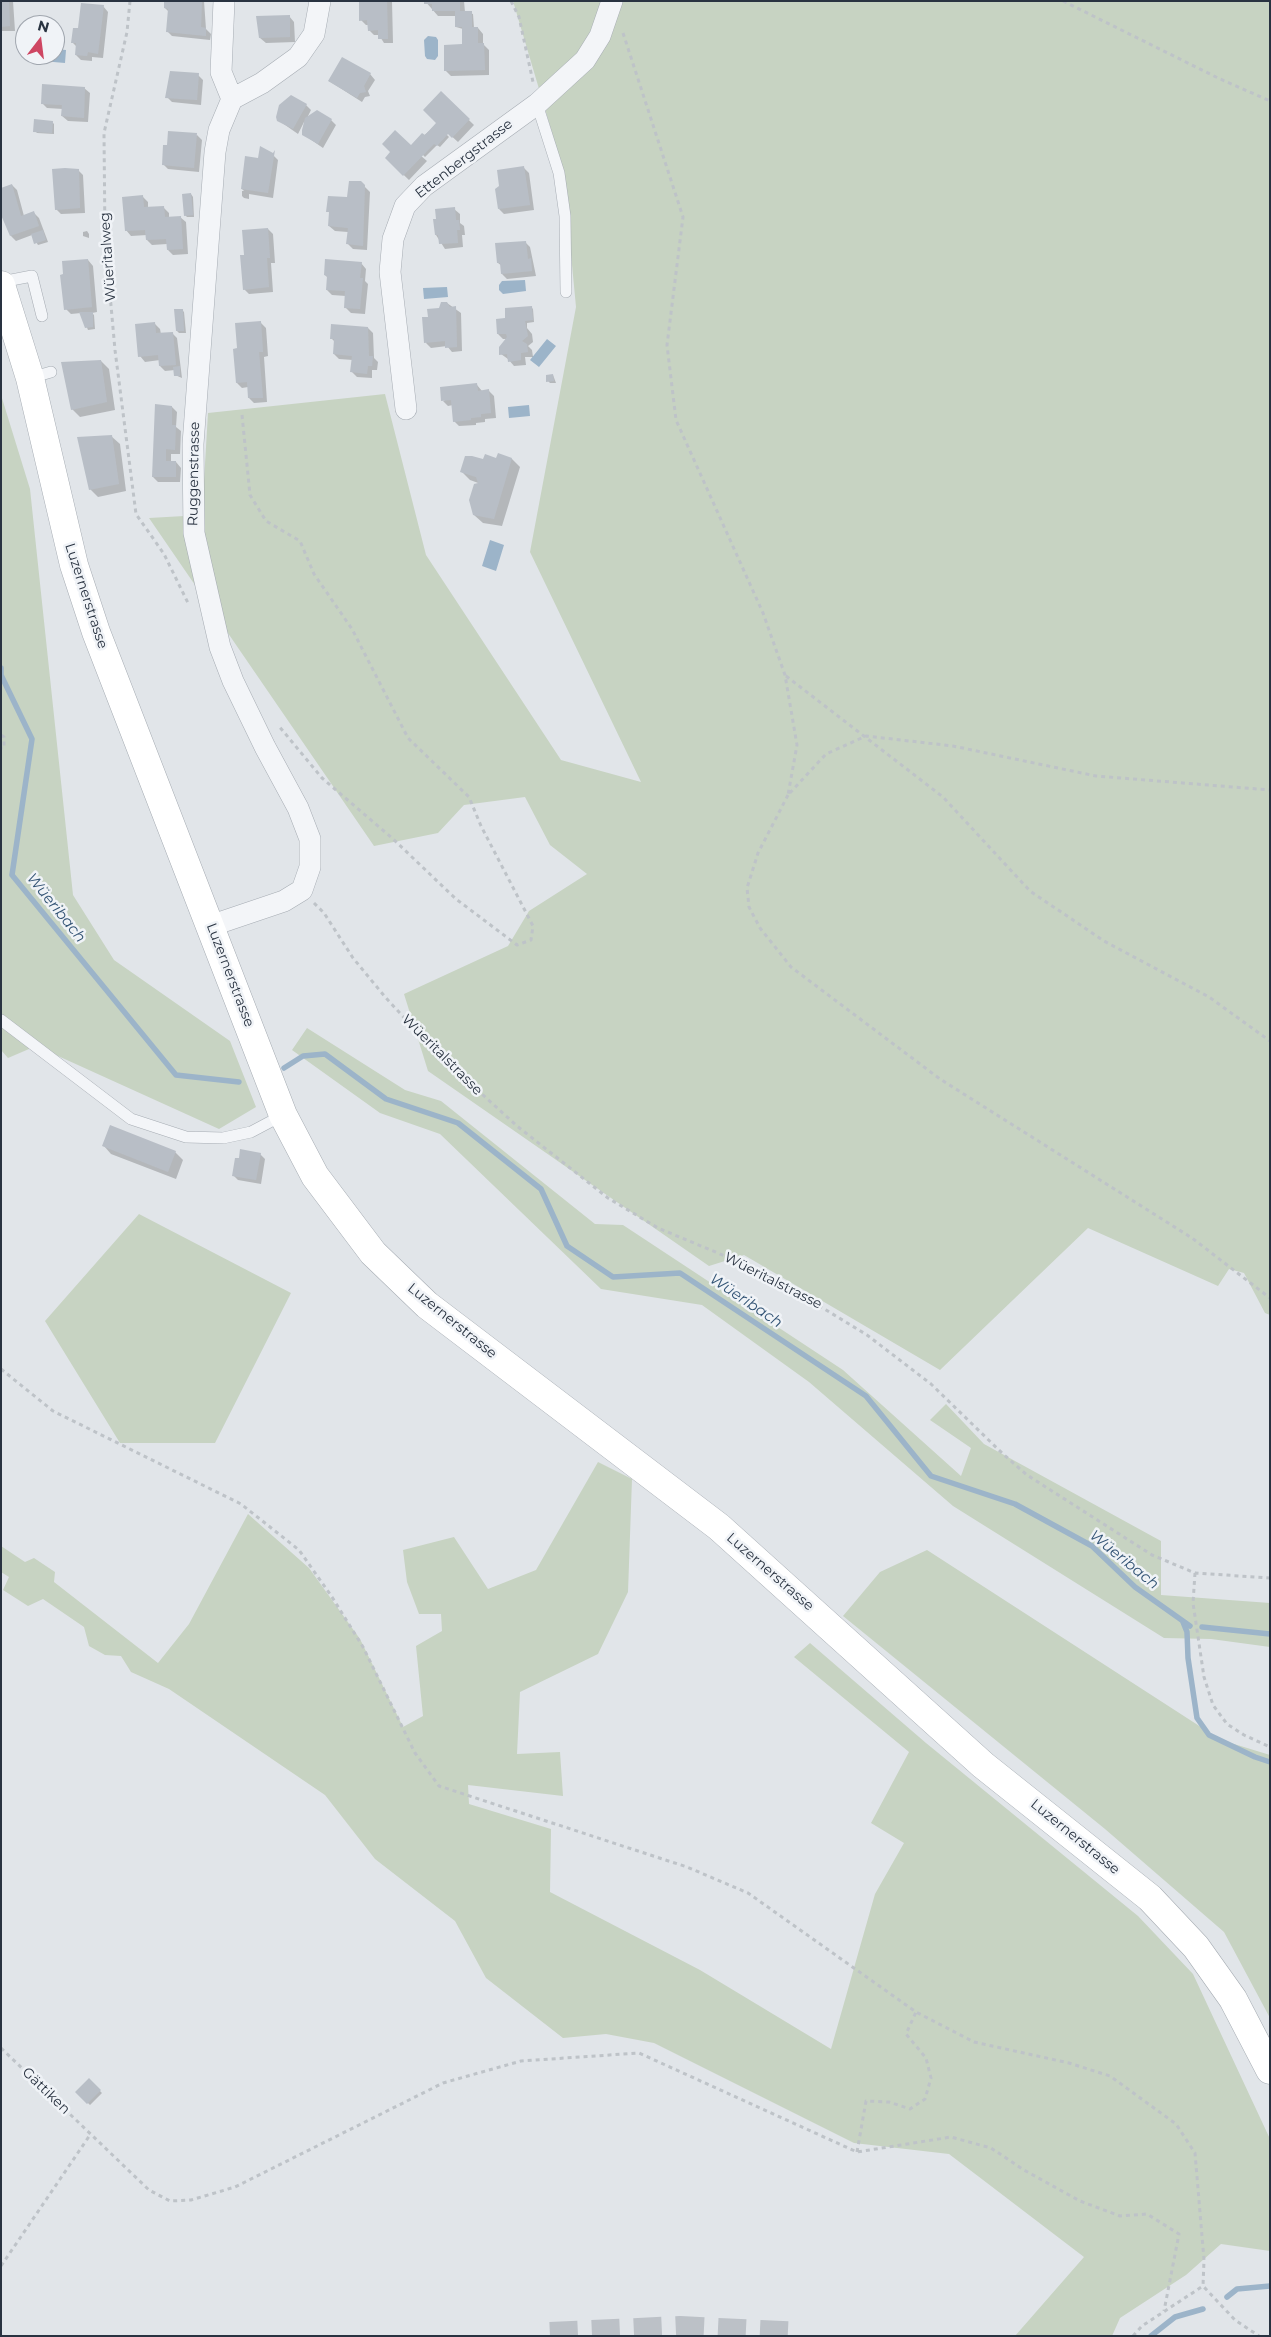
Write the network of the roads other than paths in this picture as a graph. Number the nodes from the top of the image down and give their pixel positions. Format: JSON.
{"nodes":[{"id":1,"x":224,"y":1,"type":"edge"},
{"id":2,"x":320,"y":1,"type":"edge"},
{"id":3,"x":612,"y":1,"type":"edge"},
{"id":4,"x":232,"y":99,"type":"junction"},
{"id":5,"x":537,"y":104,"type":"junction"},
{"id":6,"x":1,"y":284,"type":"edge"},
{"id":7,"x":566,"y":292,"type":"dead end"},
{"id":8,"x":42,"y":316,"type":"dead end"},
{"id":9,"x":406,"y":410,"type":"dead end"},
{"id":10,"x":210,"y":926,"type":"junction"},
{"id":11,"x":1,"y":1020,"type":"edge"},
{"id":12,"x":283,"y":1115,"type":"junction"},
{"id":13,"x":1270,"y":2070,"type":"edge"}],
"edges":[{"from":1,"to":4,"type":"street"},
{"from":2,"to":4,"type":"street"},
{"from":3,"to":5,"type":"street","name":"Ettenbergstrasse"},
{"from":4,"to":10,"type":"street","name":"Ruggenstrasse"},
{"from":5,"to":7,"type":"lane"},
{"from":5,"to":9,"type":"street","name":"Ettenbergstrasse"},
{"from":6,"to":8,"type":"lane"},
{"from":6,"to":10,"type":"main road","name":"Luzernerstrasse"},
{"from":10,"to":12,"type":"main road","name":"Luzernerstrasse"},
{"from":11,"to":12,"type":"lane"},
{"from":12,"to":13,"type":"main road","name":"Luzernerstrasse"}]}
